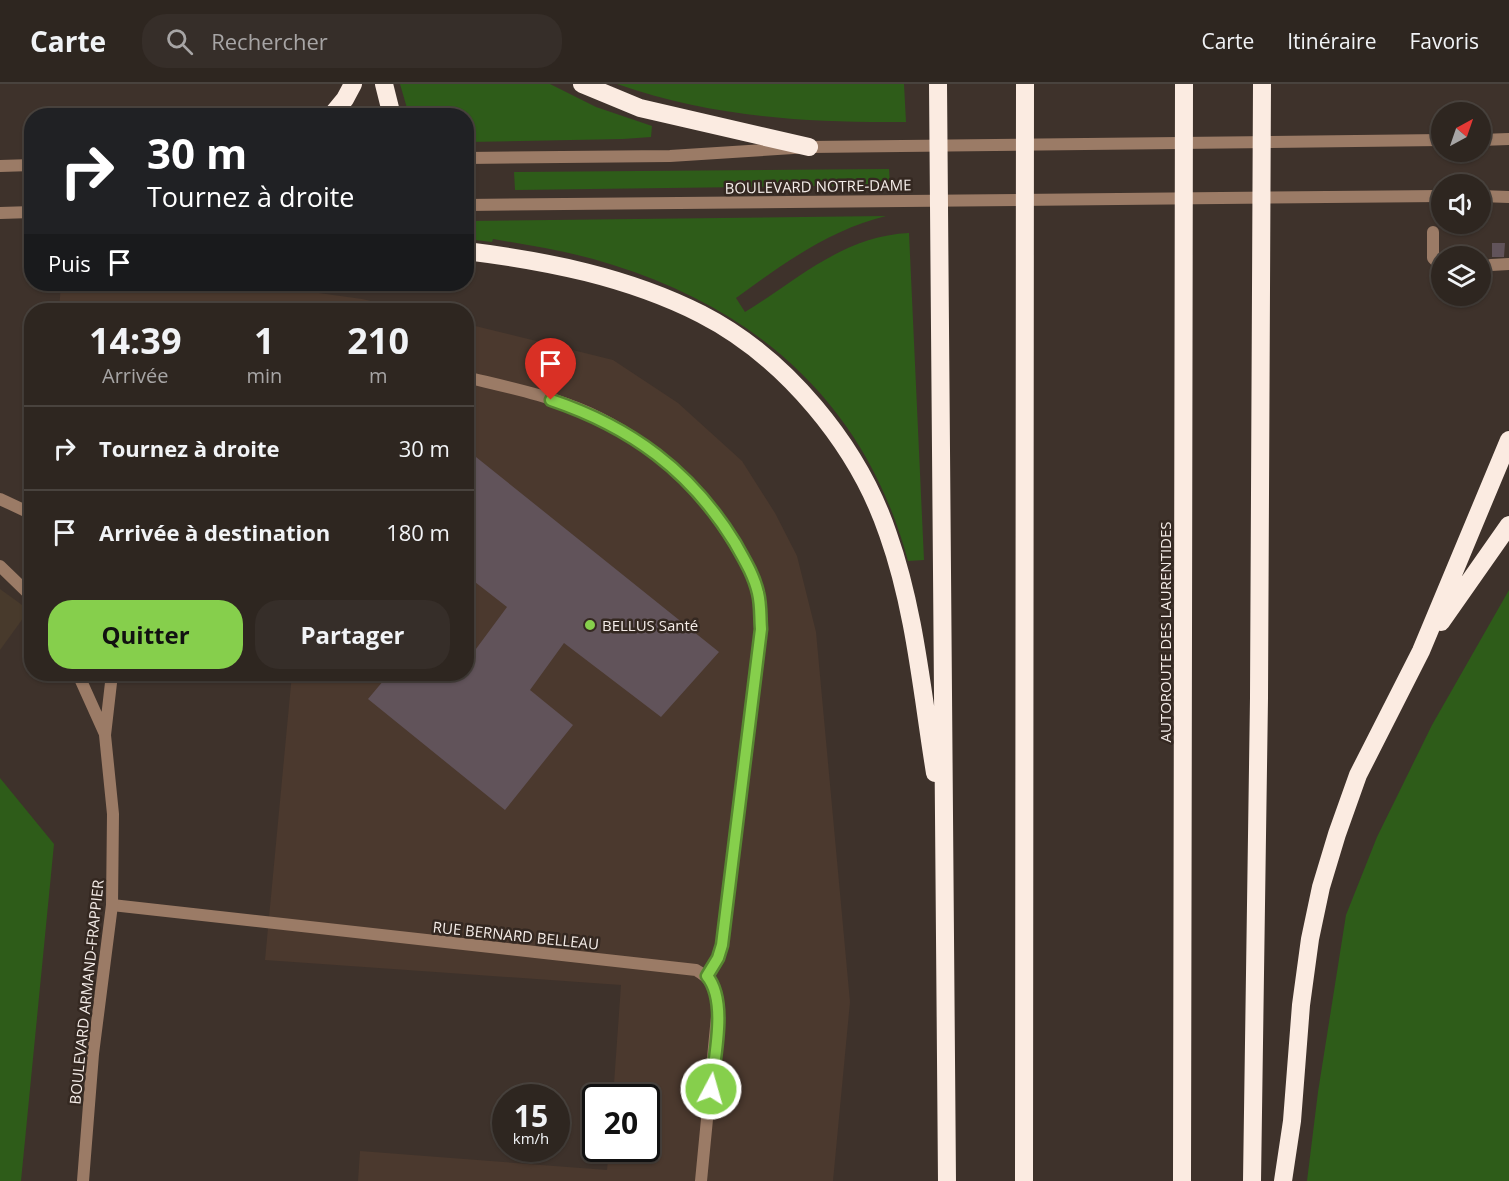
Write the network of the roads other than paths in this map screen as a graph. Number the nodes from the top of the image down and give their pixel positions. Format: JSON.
{"nodes":[{"id":1,"x":353,"y":84,"type":"edge"},
{"id":2,"x":384,"y":84,"type":"edge"},
{"id":3,"x":582,"y":84,"type":"edge"},
{"id":4,"x":937,"y":84,"type":"edge"},
{"id":5,"x":1025,"y":84,"type":"edge"},
{"id":6,"x":1184,"y":84,"type":"edge"},
{"id":7,"x":1262,"y":84,"type":"edge"},
{"id":8,"x":338,"y":108,"type":"edge"},
{"id":9,"x":390,"y":108,"type":"edge"},
{"id":10,"x":1509,"y":139,"type":"edge"},
{"id":11,"x":1431,"y":140,"type":"edge"},
{"id":12,"x":1491,"y":140,"type":"edge"},
{"id":13,"x":809,"y":147,"type":"junction"},
{"id":14,"x":474,"y":158,"type":"edge"},
{"id":15,"x":24,"y":165,"type":"edge"},
{"id":16,"x":0,"y":166,"type":"edge"},
{"id":17,"x":1431,"y":196,"type":"edge"},
{"id":18,"x":1491,"y":196,"type":"edge"},
{"id":19,"x":1509,"y":197,"type":"edge"},
{"id":20,"x":474,"y":205,"type":"edge"},
{"id":21,"x":24,"y":212,"type":"edge"},
{"id":22,"x":0,"y":213,"type":"edge"},
{"id":23,"x":474,"y":252,"type":"edge"},
{"id":24,"x":1509,"y":264,"type":"edge"},
{"id":25,"x":1491,"y":265,"type":"edge"},
{"id":26,"x":474,"y":379,"type":"edge"},
{"id":27,"x":1509,"y":440,"type":"edge"},
{"id":28,"x":0,"y":499,"type":"edge"},
{"id":29,"x":24,"y":510,"type":"edge"},
{"id":30,"x":1509,"y":525,"type":"edge"},
{"id":31,"x":0,"y":566,"type":"edge"},
{"id":32,"x":24,"y":589,"type":"edge"},
{"id":33,"x":1421,"y":651,"type":"junction"},
{"id":34,"x":81,"y":681,"type":"edge"},
{"id":35,"x":111,"y":681,"type":"edge"},
{"id":36,"x":105,"y":735,"type":"junction"},
{"id":37,"x":945,"y":834,"type":"junction"},
{"id":38,"x":112,"y":905,"type":"junction"},
{"id":39,"x":707,"y":976,"type":"junction"},
{"id":40,"x":83,"y":1181,"type":"edge"},
{"id":41,"x":701,"y":1181,"type":"edge"},
{"id":42,"x":947,"y":1181,"type":"edge"},
{"id":43,"x":1024,"y":1181,"type":"edge"},
{"id":44,"x":1182,"y":1181,"type":"edge"},
{"id":45,"x":1252,"y":1181,"type":"edge"},
{"id":46,"x":1283,"y":1181,"type":"edge"}],
"edges":[{"from":1,"to":8,"type":"highway"},
{"from":2,"to":9,"type":"highway"},
{"from":3,"to":13,"type":"highway"},
{"from":4,"to":37,"type":"highway"},
{"from":5,"to":43,"type":"highway"},
{"from":6,"to":44,"type":"highway","name":"AUTOROUTE DES LAURENTIDES"},
{"from":7,"to":45,"type":"highway"},
{"from":10,"to":12,"type":"street"},
{"from":11,"to":13,"type":"street"},
{"from":13,"to":14,"type":"street"},
{"from":15,"to":16,"type":"street"},
{"from":17,"to":20,"type":"street","name":"BOULEVARD NOTRE-DAME"},
{"from":18,"to":19,"type":"street"},
{"from":21,"to":22,"type":"street"},
{"from":23,"to":37,"type":"highway"},
{"from":24,"to":25,"type":"street"},
{"from":26,"to":39,"type":"street"},
{"from":27,"to":33,"type":"highway"},
{"from":28,"to":29,"type":"street"},
{"from":30,"to":33,"type":"highway"},
{"from":31,"to":32,"type":"street"},
{"from":33,"to":46,"type":"highway"},
{"from":34,"to":36,"type":"street","name":"BOULEVARD ARMAND-FRAPPIER"},
{"from":35,"to":36,"type":"street","name":"BOULEVARD ARMAND-FRAPPIER"},
{"from":36,"to":38,"type":"street","name":"BOULEVARD ARMAND-FRAPPIER"},
{"from":37,"to":42,"type":"highway"},
{"from":38,"to":39,"type":"street","name":"RUE BERNARD BELLEAU"},
{"from":38,"to":40,"type":"street","name":"BOULEVARD ARMAND-FRAPPIER"},
{"from":39,"to":41,"type":"street"}]}
